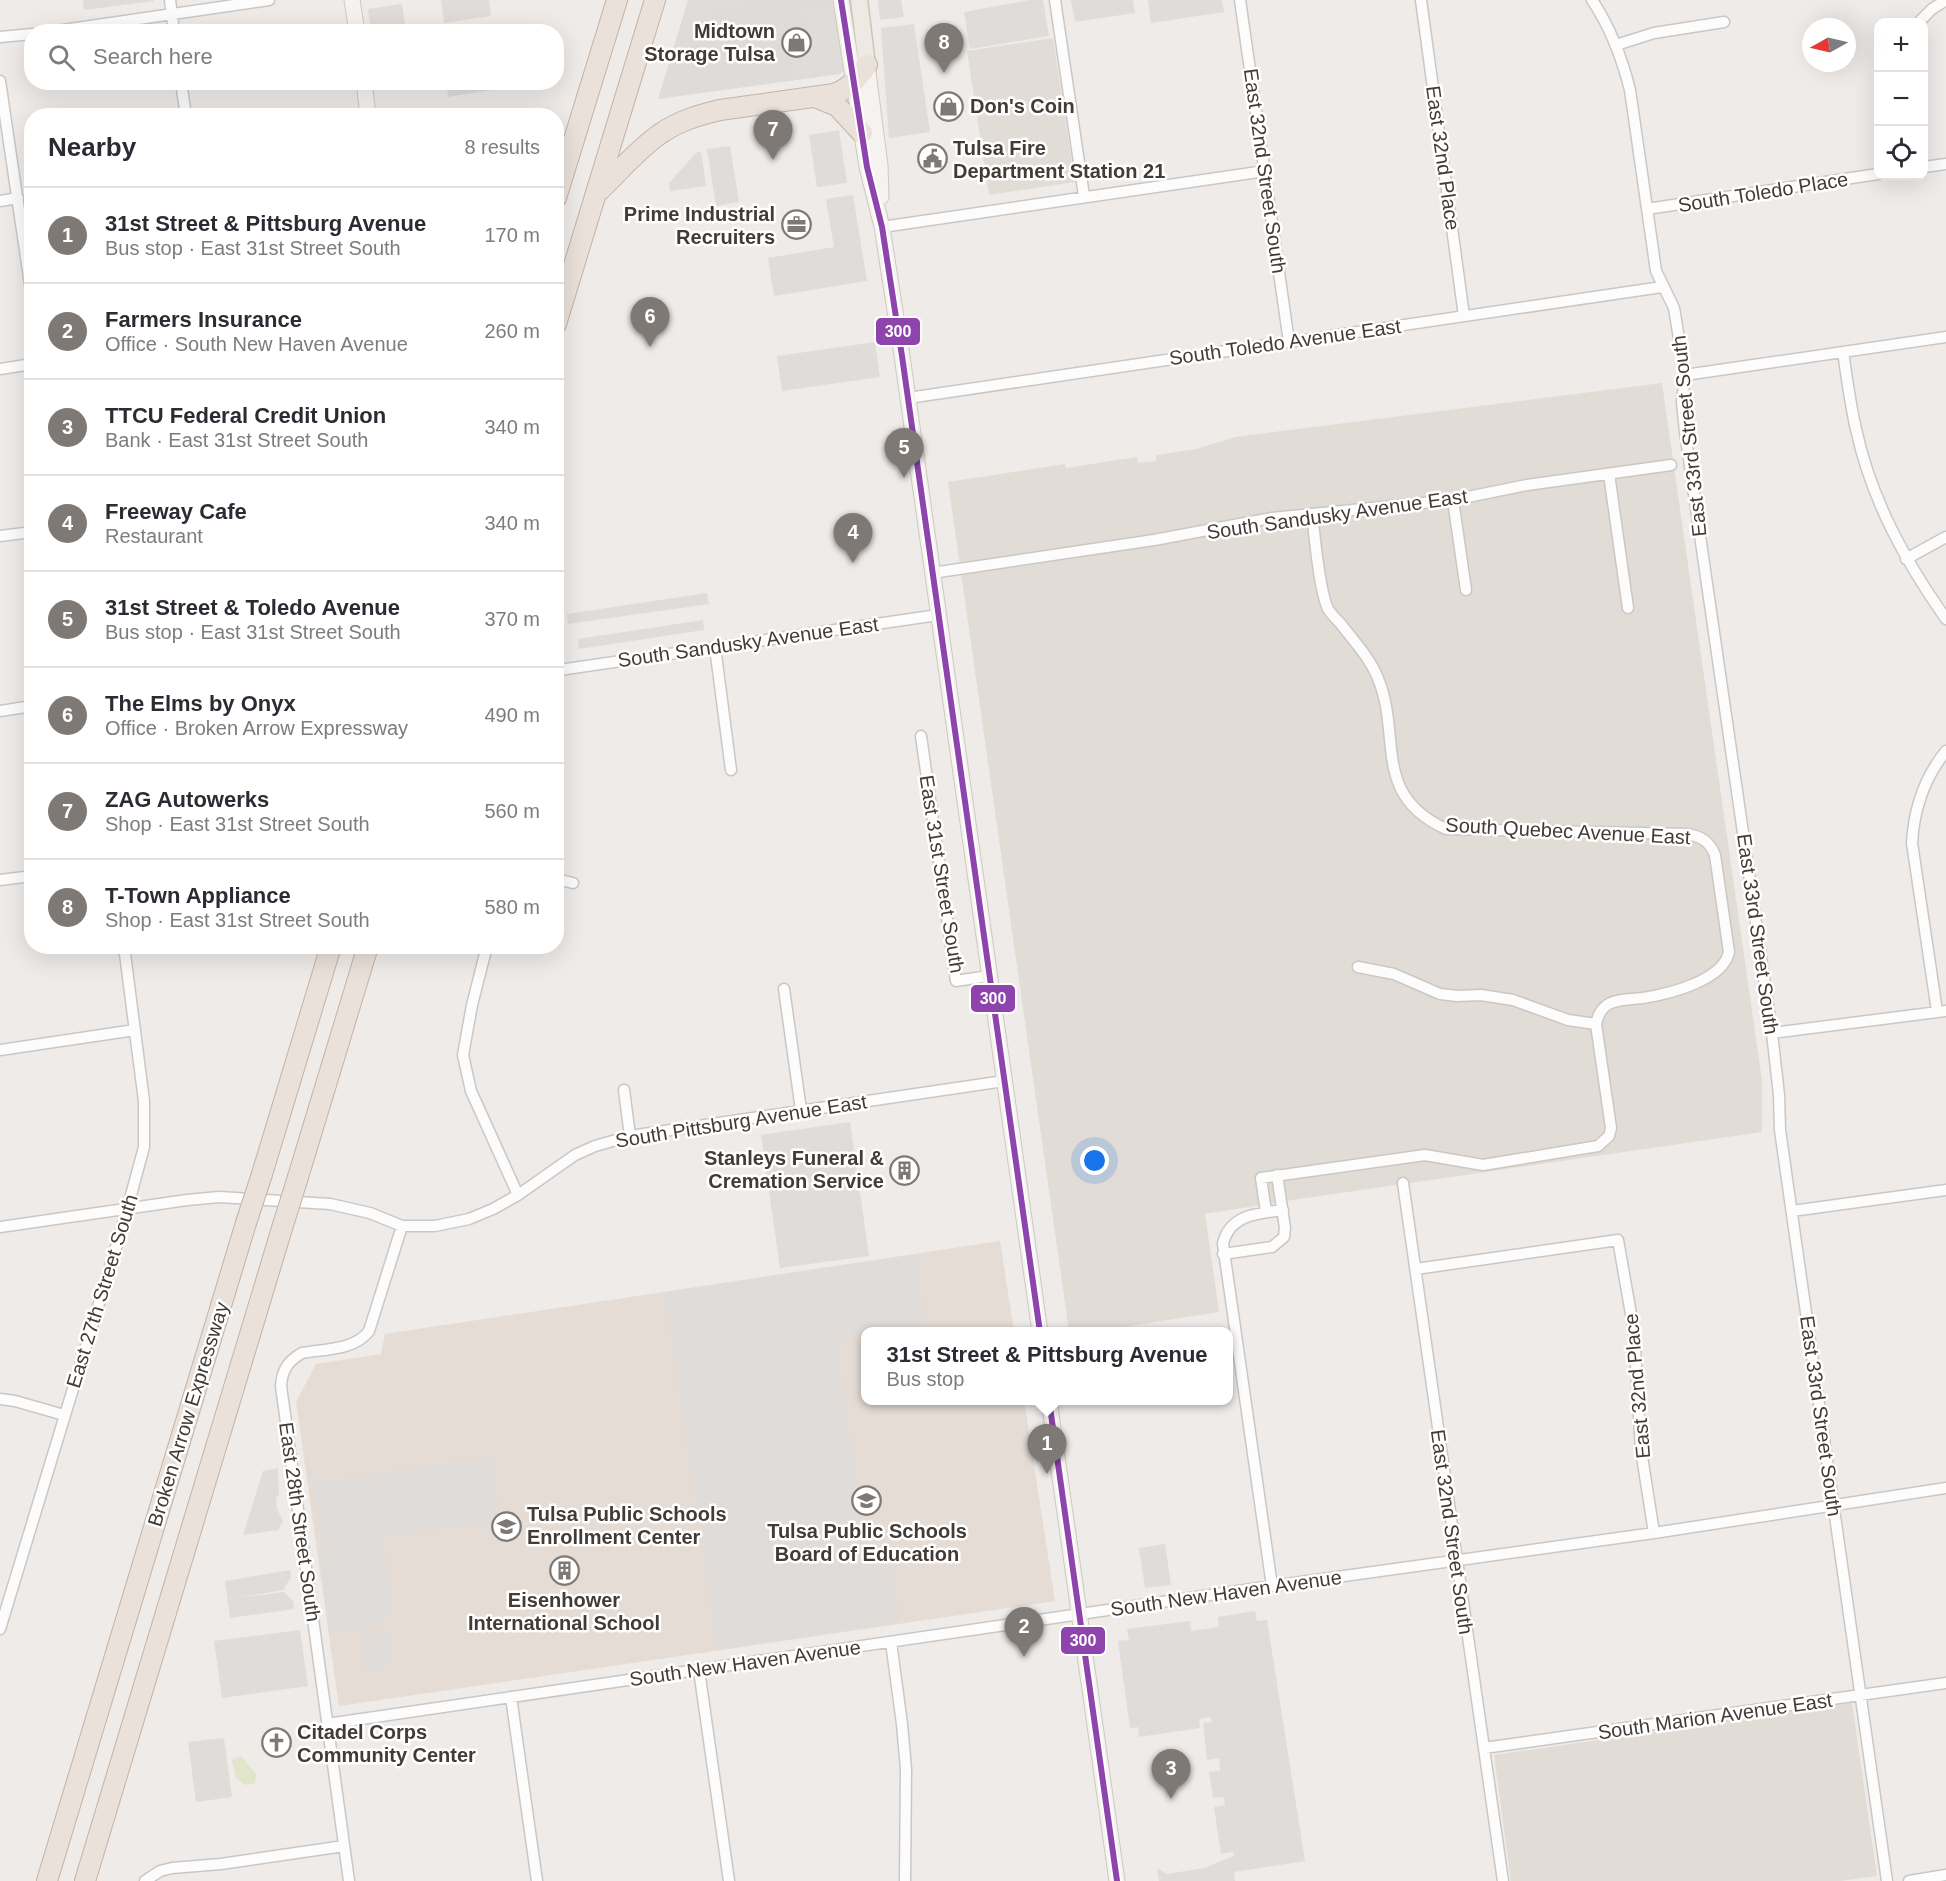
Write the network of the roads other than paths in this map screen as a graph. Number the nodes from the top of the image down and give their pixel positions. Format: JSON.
{"nodes":[{"id":1,"x":170,"y":0,"type":"edge"},
{"id":2,"x":269,"y":0,"type":"edge"},
{"id":3,"x":352,"y":0,"type":"edge"},
{"id":4,"x":617,"y":0,"type":"edge"},
{"id":5,"x":655,"y":0,"type":"edge"},
{"id":6,"x":841,"y":0,"type":"edge"},
{"id":7,"x":859,"y":0,"type":"edge"},
{"id":8,"x":1056,"y":0,"type":"edge"},
{"id":9,"x":1240,"y":0,"type":"edge"},
{"id":10,"x":1421,"y":0,"type":"edge"},
{"id":11,"x":1592,"y":0,"type":"edge"},
{"id":12,"x":1946,"y":0,"type":"edge"},
{"id":13,"x":172,"y":14,"type":"junction"},
{"id":14,"x":1923,"y":18,"type":"edge"},
{"id":15,"x":1724,"y":22,"type":"dead end"},
{"id":16,"x":104,"y":24,"type":"edge"},
{"id":17,"x":173,"y":24,"type":"edge"},
{"id":18,"x":356,"y":24,"type":"edge"},
{"id":19,"x":24,"y":35,"type":"edge"},
{"id":20,"x":0,"y":37,"type":"edge"},
{"id":21,"x":1616,"y":45,"type":"junction"},
{"id":22,"x":867,"y":65,"type":"junction"},
{"id":23,"x":0,"y":81,"type":"edge"},
{"id":24,"x":855,"y":83,"type":"junction"},
{"id":25,"x":182,"y":90,"type":"edge"},
{"id":26,"x":365,"y":90,"type":"edge"},
{"id":27,"x":815,"y":97,"type":"junction"},
{"id":28,"x":185,"y":108,"type":"edge"},
{"id":29,"x":368,"y":108,"type":"edge"},
{"id":30,"x":862,"y":133,"type":"junction"},
{"id":31,"x":1946,"y":164,"type":"edge"},
{"id":32,"x":1928,"y":166,"type":"edge"},
{"id":33,"x":1265,"y":171,"type":"junction"},
{"id":34,"x":564,"y":172,"type":"edge"},
{"id":35,"x":1874,"y":175,"type":"edge"},
{"id":36,"x":597,"y":193,"type":"junction"},
{"id":37,"x":1084,"y":196,"type":"junction"},
{"id":38,"x":18,"y":198,"type":"junction"},
{"id":39,"x":0,"y":201,"type":"edge"},
{"id":40,"x":1647,"y":209,"type":"junction"},
{"id":41,"x":882,"y":227,"type":"junction"},
{"id":42,"x":24,"y":241,"type":"edge"},
{"id":43,"x":1662,"y":287,"type":"junction"},
{"id":44,"x":564,"y":298,"type":"edge"},
{"id":45,"x":1464,"y":316,"type":"junction"},
{"id":46,"x":1946,"y":337,"type":"edge"},
{"id":47,"x":1289,"y":342,"type":"junction"},
{"id":48,"x":1843,"y":352,"type":"junction"},
{"id":49,"x":24,"y":365,"type":"edge"},
{"id":50,"x":0,"y":369,"type":"edge"},
{"id":51,"x":1685,"y":375,"type":"junction"},
{"id":52,"x":908,"y":398,"type":"junction"},
{"id":53,"x":1671,"y":465,"type":"dead end"},
{"id":54,"x":1609,"y":474,"type":"junction"},
{"id":55,"x":1453,"y":500,"type":"junction"},
{"id":56,"x":1312,"y":514,"type":"junction"},
{"id":57,"x":24,"y":533,"type":"edge"},
{"id":58,"x":0,"y":536,"type":"edge"},
{"id":59,"x":1946,"y":537,"type":"edge"},
{"id":60,"x":1906,"y":559,"type":"junction"},
{"id":61,"x":932,"y":573,"type":"junction"},
{"id":62,"x":1466,"y":590,"type":"dead end"},
{"id":63,"x":1628,"y":609,"type":"dead end"},
{"id":64,"x":938,"y":615,"type":"junction"},
{"id":65,"x":1946,"y":619,"type":"edge"},
{"id":66,"x":715,"y":647,"type":"junction"},
{"id":67,"x":564,"y":675,"type":"edge"},
{"id":68,"x":24,"y":707,"type":"edge"},
{"id":69,"x":0,"y":711,"type":"edge"},
{"id":70,"x":921,"y":736,"type":"dead end"},
{"id":71,"x":1946,"y":751,"type":"edge"},
{"id":72,"x":730,"y":770,"type":"dead end"},
{"id":73,"x":24,"y":877,"type":"edge"},
{"id":74,"x":0,"y":880,"type":"edge"},
{"id":75,"x":564,"y":881,"type":"edge"},
{"id":76,"x":573,"y":883,"type":"dead end"},
{"id":77,"x":125,"y":954,"type":"edge"},
{"id":78,"x":329,"y":954,"type":"edge"},
{"id":79,"x":366,"y":954,"type":"edge"},
{"id":80,"x":485,"y":954,"type":"edge"},
{"id":81,"x":1358,"y":967,"type":"dead end"},
{"id":82,"x":989,"y":976,"type":"junction"},
{"id":83,"x":784,"y":989,"type":"dead end"},
{"id":84,"x":1941,"y":1011,"type":"edge"},
{"id":85,"x":1596,"y":1024,"type":"junction"},
{"id":86,"x":135,"y":1030,"type":"junction"},
{"id":87,"x":1772,"y":1033,"type":"junction"},
{"id":88,"x":0,"y":1050,"type":"edge"},
{"id":89,"x":1004,"y":1081,"type":"junction"},
{"id":90,"x":624,"y":1090,"type":"dead end"},
{"id":91,"x":801,"y":1110,"type":"junction"},
{"id":92,"x":630,"y":1136,"type":"junction"},
{"id":93,"x":1277,"y":1175,"type":"junction"},
{"id":94,"x":1402,"y":1182,"type":"dead end"},
{"id":95,"x":1946,"y":1190,"type":"edge"},
{"id":96,"x":518,"y":1195,"type":"junction"},
{"id":97,"x":128,"y":1209,"type":"junction"},
{"id":98,"x":1282,"y":1210,"type":"junction"},
{"id":99,"x":1266,"y":1212,"type":"junction"},
{"id":100,"x":1792,"y":1212,"type":"junction"},
{"id":101,"x":402,"y":1226,"type":"junction"},
{"id":102,"x":0,"y":1227,"type":"edge"},
{"id":103,"x":1223,"y":1254,"type":"junction"},
{"id":104,"x":1416,"y":1269,"type":"junction"},
{"id":105,"x":1039,"y":1327,"type":"edge"},
{"id":106,"x":0,"y":1399,"type":"edge"},
{"id":107,"x":1050,"y":1405,"type":"edge"},
{"id":108,"x":64,"y":1415,"type":"junction"},
{"id":109,"x":1946,"y":1488,"type":"edge"},
{"id":110,"x":1833,"y":1505,"type":"junction"},
{"id":111,"x":1654,"y":1533,"type":"junction"},
{"id":112,"x":1456,"y":1559,"type":"junction"},
{"id":113,"x":1272,"y":1586,"type":"junction"},
{"id":114,"x":1079,"y":1615,"type":"junction"},
{"id":115,"x":0,"y":1629,"type":"edge"},
{"id":116,"x":891,"y":1642,"type":"junction"},
{"id":117,"x":699,"y":1670,"type":"junction"},
{"id":118,"x":1946,"y":1683,"type":"edge"},
{"id":119,"x":1860,"y":1695,"type":"junction"},
{"id":120,"x":511,"y":1697,"type":"junction"},
{"id":121,"x":327,"y":1724,"type":"junction"},
{"id":122,"x":1484,"y":1748,"type":"junction"},
{"id":123,"x":344,"y":1846,"type":"junction"},
{"id":124,"x":1946,"y":1875,"type":"edge"},
{"id":125,"x":47,"y":1881,"type":"edge"},
{"id":126,"x":85,"y":1881,"type":"edge"},
{"id":127,"x":145,"y":1881,"type":"edge"},
{"id":128,"x":349,"y":1881,"type":"edge"},
{"id":129,"x":537,"y":1881,"type":"edge"},
{"id":130,"x":729,"y":1881,"type":"edge"},
{"id":131,"x":905,"y":1881,"type":"edge"},
{"id":132,"x":1118,"y":1881,"type":"edge"},
{"id":133,"x":1503,"y":1881,"type":"edge"},
{"id":134,"x":1887,"y":1881,"type":"edge"},
{"id":135,"x":1909,"y":1881,"type":"edge"}],
"edges":[{"from":1,"to":13,"type":"street"},
{"from":2,"to":13,"type":"street"},
{"from":3,"to":18,"type":"main road"},
{"from":4,"to":34,"type":"highway"},
{"from":5,"to":36,"type":"highway"},
{"from":6,"to":24,"type":"main road","name":"East 31st Street South"},
{"from":7,"to":22,"type":"main road","name":"East 31st Street South"},
{"from":8,"to":37,"type":"street"},
{"from":9,"to":33,"type":"street","name":"East 32nd Street South"},
{"from":10,"to":45,"type":"street","name":"East 32nd Place"},
{"from":11,"to":21,"type":"street","name":"East 33rd Street South"},
{"from":12,"to":14,"type":"street"},
{"from":13,"to":16,"type":"street"},
{"from":13,"to":17,"type":"street"},
{"from":15,"to":21,"type":"street"},
{"from":19,"to":20,"type":"street"},
{"from":21,"to":40,"type":"street","name":"East 33rd Street South"},
{"from":22,"to":24,"type":"highway"},
{"from":22,"to":41,"type":"main road","name":"East 31st Street South"},
{"from":23,"to":38,"type":"street"},
{"from":24,"to":27,"type":"highway"},
{"from":24,"to":30,"type":"main road","name":"East 31st Street South"},
{"from":25,"to":28,"type":"street"},
{"from":26,"to":29,"type":"main road"},
{"from":27,"to":30,"type":"highway"},
{"from":27,"to":36,"type":"highway"},
{"from":30,"to":41,"type":"main road","name":"East 31st Street South"},
{"from":31,"to":32,"type":"street"},
{"from":33,"to":37,"type":"street"},
{"from":33,"to":47,"type":"street","name":"East 32nd Street South"},
{"from":35,"to":40,"type":"street","name":"South Toledo Place"},
{"from":36,"to":44,"type":"highway"},
{"from":37,"to":41,"type":"street"},
{"from":38,"to":39,"type":"street"},
{"from":38,"to":42,"type":"street"},
{"from":40,"to":43,"type":"street","name":"East 33rd Street South"},
{"from":41,"to":52,"type":"main road","name":"East 31st Street South"},
{"from":43,"to":45,"type":"street","name":"South Toledo Avenue East"},
{"from":43,"to":51,"type":"street","name":"East 33rd Street South"},
{"from":45,"to":47,"type":"street","name":"South Toledo Avenue East"},
{"from":46,"to":48,"type":"street"},
{"from":47,"to":52,"type":"street","name":"South Toledo Avenue East"},
{"from":48,"to":51,"type":"street"},
{"from":48,"to":60,"type":"street"},
{"from":49,"to":50,"type":"street"},
{"from":51,"to":87,"type":"street","name":"East 33rd Street South"},
{"from":52,"to":61,"type":"main road","name":"East 31st Street South"},
{"from":53,"to":54,"type":"street","name":"South Sandusky Avenue East"},
{"from":54,"to":55,"type":"street","name":"South Sandusky Avenue East"},
{"from":54,"to":63,"type":"street"},
{"from":55,"to":56,"type":"street","name":"South Sandusky Avenue East"},
{"from":55,"to":62,"type":"street"},
{"from":56,"to":61,"type":"street","name":"South Sandusky Avenue East"},
{"from":56,"to":85,"type":"street","name":"South Quebec Avenue East"},
{"from":57,"to":58,"type":"street"},
{"from":59,"to":60,"type":"street"},
{"from":60,"to":65,"type":"street"},
{"from":61,"to":64,"type":"main road","name":"East 31st Street South"},
{"from":64,"to":66,"type":"street","name":"South Sandusky Avenue East"},
{"from":64,"to":82,"type":"main road","name":"East 31st Street South"},
{"from":66,"to":67,"type":"street","name":"South Sandusky Avenue East"},
{"from":66,"to":72,"type":"street"},
{"from":68,"to":69,"type":"street"},
{"from":70,"to":82,"type":"street","name":"East 31st Street South"},
{"from":71,"to":84,"type":"street"},
{"from":73,"to":74,"type":"street"},
{"from":75,"to":76,"type":"street"},
{"from":77,"to":86,"type":"street","name":"East 27th Street South"},
{"from":78,"to":125,"type":"highway","name":"Broken Arrow Expressway","bridge":true},
{"from":79,"to":126,"type":"highway","name":"Broken Arrow Expressway","bridge":true},
{"from":80,"to":96,"type":"street"},
{"from":81,"to":85,"type":"street"},
{"from":82,"to":89,"type":"main road","name":"East 31st Street South"},
{"from":83,"to":91,"type":"street"},
{"from":84,"to":87,"type":"street"},
{"from":85,"to":93,"type":"street"},
{"from":86,"to":88,"type":"street"},
{"from":86,"to":97,"type":"street","name":"East 27th Street South"},
{"from":87,"to":100,"type":"street","name":"East 33rd Street South"},
{"from":89,"to":91,"type":"street","name":"South Pittsburg Avenue East"},
{"from":89,"to":105,"type":"main road","name":"East 31st Street South"},
{"from":90,"to":92,"type":"street"},
{"from":91,"to":92,"type":"street","name":"South Pittsburg Avenue East"},
{"from":92,"to":96,"type":"street","name":"South Pittsburg Avenue East"},
{"from":93,"to":98,"type":"street"},
{"from":93,"to":99,"type":"street"},
{"from":94,"to":104,"type":"street","name":"East 32nd Street South"},
{"from":95,"to":100,"type":"street"},
{"from":96,"to":101,"type":"street","name":"South Pittsburg Avenue East"},
{"from":97,"to":101,"type":"street","name":"South Pittsburg Avenue East"},
{"from":97,"to":102,"type":"street","name":"South Pittsburg Avenue East"},
{"from":97,"to":108,"type":"street","name":"East 27th Street South"},
{"from":98,"to":99,"type":"street"},
{"from":98,"to":103,"type":"street"},
{"from":99,"to":103,"type":"street"},
{"from":100,"to":110,"type":"street","name":"East 33rd Street South"},
{"from":101,"to":121,"type":"street","name":"East 28th Street South"},
{"from":103,"to":113,"type":"street"},
{"from":104,"to":111,"type":"street","name":"East 32nd Place"},
{"from":104,"to":112,"type":"street","name":"East 32nd Street South"},
{"from":106,"to":108,"type":"street"},
{"from":107,"to":114,"type":"main road"},
{"from":108,"to":115,"type":"street","name":"East 27th Street South"},
{"from":109,"to":110,"type":"street","name":"South New Haven Avenue"},
{"from":110,"to":111,"type":"street","name":"South New Haven Avenue"},
{"from":110,"to":119,"type":"street","name":"East 33rd Street South"},
{"from":111,"to":112,"type":"street","name":"South New Haven Avenue"},
{"from":112,"to":113,"type":"street","name":"South New Haven Avenue"},
{"from":112,"to":122,"type":"street","name":"East 32nd Street South"},
{"from":113,"to":114,"type":"street","name":"South New Haven Avenue"},
{"from":114,"to":116,"type":"street","name":"South New Haven Avenue"},
{"from":114,"to":132,"type":"main road"},
{"from":116,"to":117,"type":"street","name":"South New Haven Avenue"},
{"from":116,"to":131,"type":"street"},
{"from":117,"to":120,"type":"street","name":"South New Haven Avenue"},
{"from":117,"to":130,"type":"street"},
{"from":118,"to":119,"type":"street","name":"South Marion Avenue East"},
{"from":119,"to":122,"type":"street","name":"South Marion Avenue East"},
{"from":119,"to":134,"type":"street","name":"East 33rd Street South"},
{"from":120,"to":121,"type":"street","name":"South New Haven Avenue"},
{"from":120,"to":129,"type":"street"},
{"from":121,"to":123,"type":"street","name":"East 28th Street South"},
{"from":122,"to":133,"type":"street","name":"East 32nd Street South"},
{"from":123,"to":127,"type":"street"},
{"from":123,"to":128,"type":"street","name":"East 28th Street South"},
{"from":124,"to":135,"type":"street"}]}
